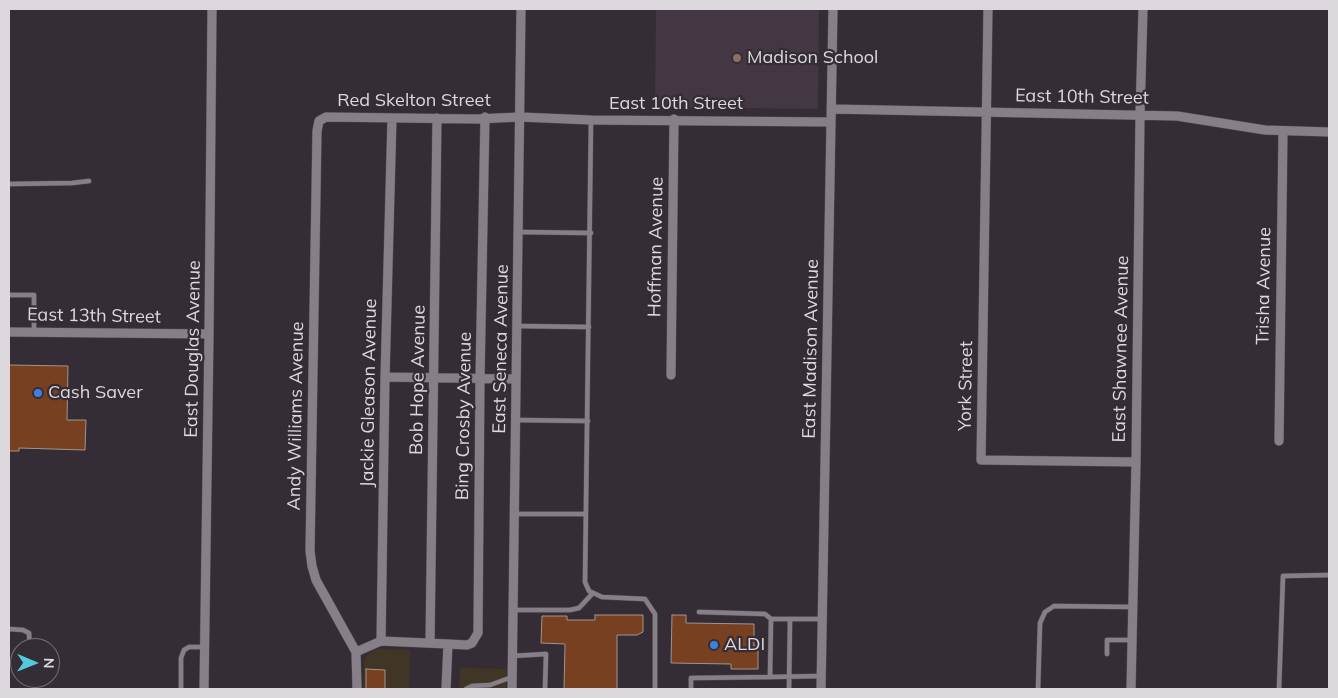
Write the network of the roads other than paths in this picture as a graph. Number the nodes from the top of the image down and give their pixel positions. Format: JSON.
{"nodes":[{"id":1,"x":212,"y":9,"type":"edge"},
{"id":2,"x":521,"y":9,"type":"edge"},
{"id":3,"x":833,"y":9,"type":"edge"},
{"id":4,"x":988,"y":9,"type":"edge"},
{"id":5,"x":1143,"y":9,"type":"edge"},
{"id":6,"x":832,"y":109,"type":"junction"},
{"id":7,"x":987,"y":112,"type":"junction"},
{"id":8,"x":1140,"y":114,"type":"junction"},
{"id":9,"x":520,"y":116,"type":"junction"},
{"id":10,"x":486,"y":117,"type":"junction"},
{"id":11,"x":392,"y":118,"type":"junction"},
{"id":12,"x":437,"y":118,"type":"junction"},
{"id":13,"x":591,"y":120,"type":"junction"},
{"id":14,"x":674,"y":120,"type":"junction"},
{"id":15,"x":832,"y":122,"type":"junction"},
{"id":16,"x":1283,"y":131,"type":"junction"},
{"id":17,"x":317,"y":132,"type":"joint"},
{"id":18,"x":1329,"y":132,"type":"edge"},
{"id":19,"x":89,"y":180,"type":"dead end"},
{"id":20,"x":9,"y":184,"type":"edge"},
{"id":21,"x":518,"y":232,"type":"junction"},
{"id":22,"x":591,"y":233,"type":"junction"},
{"id":23,"x":9,"y":295,"type":"edge"},
{"id":24,"x":517,"y":326,"type":"junction"},
{"id":25,"x":589,"y":327,"type":"junction"},
{"id":26,"x":9,"y":332,"type":"edge"},
{"id":27,"x":34,"y":332,"type":"junction"},
{"id":28,"x":209,"y":334,"type":"junction"},
{"id":29,"x":670,"y":375,"type":"dead end"},
{"id":30,"x":385,"y":377,"type":"junction"},
{"id":31,"x":434,"y":378,"type":"junction"},
{"id":32,"x":480,"y":378,"type":"junction"},
{"id":33,"x":516,"y":379,"type":"junction"},
{"id":34,"x":516,"y":420,"type":"junction"},
{"id":35,"x":588,"y":421,"type":"junction"},
{"id":36,"x":1278,"y":441,"type":"dead end"},
{"id":37,"x":1136,"y":462,"type":"junction"},
{"id":38,"x":514,"y":514,"type":"junction"},
{"id":39,"x":586,"y":514,"type":"junction"},
{"id":40,"x":1329,"y":575,"type":"edge"},
{"id":41,"x":593,"y":592,"type":"junction"},
{"id":42,"x":1133,"y":607,"type":"junction"},
{"id":43,"x":513,"y":610,"type":"junction"},
{"id":44,"x":699,"y":612,"type":"dead end"},
{"id":45,"x":772,"y":619,"type":"junction"},
{"id":46,"x":790,"y":619,"type":"junction"},
{"id":47,"x":822,"y":619,"type":"junction"},
{"id":48,"x":9,"y":629,"type":"edge"},
{"id":49,"x":29,"y":638,"type":"edge"},
{"id":50,"x":1132,"y":640,"type":"junction"},
{"id":51,"x":381,"y":641,"type":"junction"},
{"id":52,"x":430,"y":643,"type":"junction"},
{"id":53,"x":448,"y":644,"type":"junction"},
{"id":54,"x":204,"y":647,"type":"junction"},
{"id":55,"x":356,"y":652,"type":"junction"},
{"id":56,"x":1107,"y":654,"type":"dead end"},
{"id":57,"x":512,"y":656,"type":"junction"},
{"id":58,"x":789,"y":676,"type":"junction"},
{"id":59,"x":821,"y":676,"type":"junction"},
{"id":60,"x":512,"y":677,"type":"junction"},
{"id":61,"x":770,"y":677,"type":"junction"},
{"id":62,"x":495,"y":683,"type":"junction"},
{"id":63,"x":181,"y":689,"type":"edge"},
{"id":64,"x":204,"y":689,"type":"edge"},
{"id":65,"x":357,"y":689,"type":"edge"},
{"id":66,"x":446,"y":689,"type":"edge"},
{"id":67,"x":466,"y":689,"type":"edge"},
{"id":68,"x":495,"y":689,"type":"edge"},
{"id":69,"x":512,"y":689,"type":"edge"},
{"id":70,"x":545,"y":689,"type":"edge"},
{"id":71,"x":655,"y":689,"type":"edge"},
{"id":72,"x":691,"y":689,"type":"edge"},
{"id":73,"x":788,"y":689,"type":"edge"},
{"id":74,"x":821,"y":689,"type":"edge"},
{"id":75,"x":1038,"y":689,"type":"edge"},
{"id":76,"x":1131,"y":689,"type":"edge"},
{"id":77,"x":1279,"y":689,"type":"edge"}],
"edges":[{"from":1,"to":28,"type":"street","name":"East Douglas Avenue"},
{"from":2,"to":9,"type":"street","name":"East Seneca Avenue"},
{"from":3,"to":6,"type":"street","name":"East Madison Avenue"},
{"from":4,"to":7,"type":"street"},
{"from":5,"to":8,"type":"street","name":"East Shawnee Avenue"},
{"from":6,"to":7,"type":"street","name":"East 10th Street"},
{"from":6,"to":15,"type":"street","name":"East Madison Avenue"},
{"from":7,"to":8,"type":"street","name":"East 10th Street"},
{"from":7,"to":37,"type":"street","name":"York Street"},
{"from":8,"to":16,"type":"street","name":"East 10th Street"},
{"from":8,"to":37,"type":"street","name":"East Shawnee Avenue"},
{"from":9,"to":10,"type":"street","name":"Red Skelton Street"},
{"from":9,"to":13,"type":"street","name":"East 10th Street"},
{"from":9,"to":21,"type":"street","name":"East Seneca Avenue"},
{"from":10,"to":12,"type":"street","name":"Red Skelton Street"},
{"from":10,"to":32,"type":"street","name":"Bing Crosby Avenue"},
{"from":11,"to":12,"type":"street","name":"Red Skelton Street"},
{"from":11,"to":17,"type":"street","name":"Red Skelton Street"},
{"from":11,"to":30,"type":"street","name":"Jackie Gleason Avenue"},
{"from":12,"to":31,"type":"street","name":"Bob Hope Avenue"},
{"from":13,"to":14,"type":"street","name":"East 10th Street"},
{"from":13,"to":22,"type":"lane"},
{"from":14,"to":15,"type":"street","name":"East 10th Street"},
{"from":14,"to":29,"type":"street","name":"Hoffman Avenue"},
{"from":15,"to":47,"type":"street","name":"East Madison Avenue"},
{"from":16,"to":18,"type":"street","name":"East 10th Street"},
{"from":16,"to":36,"type":"street","name":"Trisha Avenue"},
{"from":17,"to":55,"type":"street","name":"Andy Williams Avenue"},
{"from":19,"to":20,"type":"lane"},
{"from":21,"to":22,"type":"lane"},
{"from":21,"to":24,"type":"street","name":"East Seneca Avenue"},
{"from":22,"to":25,"type":"lane"},
{"from":23,"to":27,"type":"lane"},
{"from":24,"to":25,"type":"lane"},
{"from":24,"to":33,"type":"street","name":"East Seneca Avenue"},
{"from":25,"to":35,"type":"lane"},
{"from":26,"to":27,"type":"street","name":"East 13th Street"},
{"from":27,"to":28,"type":"street","name":"East 13th Street"},
{"from":28,"to":54,"type":"street","name":"East Douglas Avenue"},
{"from":30,"to":31,"type":"street"},
{"from":30,"to":51,"type":"street","name":"Jackie Gleason Avenue"},
{"from":31,"to":32,"type":"street"},
{"from":31,"to":52,"type":"street","name":"Bob Hope Avenue"},
{"from":32,"to":33,"type":"street"},
{"from":32,"to":53,"type":"street","name":"Bing Crosby Avenue"},
{"from":33,"to":34,"type":"street","name":"East Seneca Avenue"},
{"from":34,"to":35,"type":"lane"},
{"from":34,"to":38,"type":"street","name":"East Seneca Avenue"},
{"from":35,"to":39,"type":"lane"},
{"from":37,"to":42,"type":"street","name":"East Shawnee Avenue"},
{"from":38,"to":39,"type":"lane"},
{"from":38,"to":43,"type":"street","name":"East Seneca Avenue"},
{"from":39,"to":41,"type":"lane"},
{"from":40,"to":77,"type":"lane"},
{"from":41,"to":43,"type":"lane"},
{"from":41,"to":71,"type":"lane"},
{"from":42,"to":50,"type":"street","name":"East Shawnee Avenue"},
{"from":42,"to":75,"type":"lane"},
{"from":43,"to":57,"type":"street","name":"East Seneca Avenue"},
{"from":44,"to":45,"type":"lane"},
{"from":45,"to":46,"type":"lane"},
{"from":45,"to":61,"type":"lane"},
{"from":46,"to":47,"type":"lane"},
{"from":46,"to":58,"type":"lane"},
{"from":47,"to":59,"type":"street","name":"East Madison Avenue"},
{"from":48,"to":49,"type":"lane"},
{"from":50,"to":56,"type":"lane"},
{"from":50,"to":76,"type":"street","name":"East Shawnee Avenue"},
{"from":51,"to":52,"type":"street"},
{"from":51,"to":55,"type":"street"},
{"from":52,"to":53,"type":"street"},
{"from":53,"to":66,"type":"street"},
{"from":54,"to":63,"type":"lane"},
{"from":54,"to":64,"type":"street","name":"East Douglas Avenue"},
{"from":55,"to":65,"type":"street","name":"Andy Williams Avenue"},
{"from":57,"to":60,"type":"street","name":"East Seneca Avenue"},
{"from":57,"to":70,"type":"lane"},
{"from":58,"to":59,"type":"lane"},
{"from":58,"to":61,"type":"lane"},
{"from":58,"to":73,"type":"lane"},
{"from":59,"to":74,"type":"street","name":"East Madison Avenue"},
{"from":60,"to":62,"type":"lane"},
{"from":60,"to":69,"type":"street","name":"East Seneca Avenue"},
{"from":61,"to":72,"type":"lane"},
{"from":62,"to":67,"type":"lane"},
{"from":62,"to":68,"type":"lane"}]}
